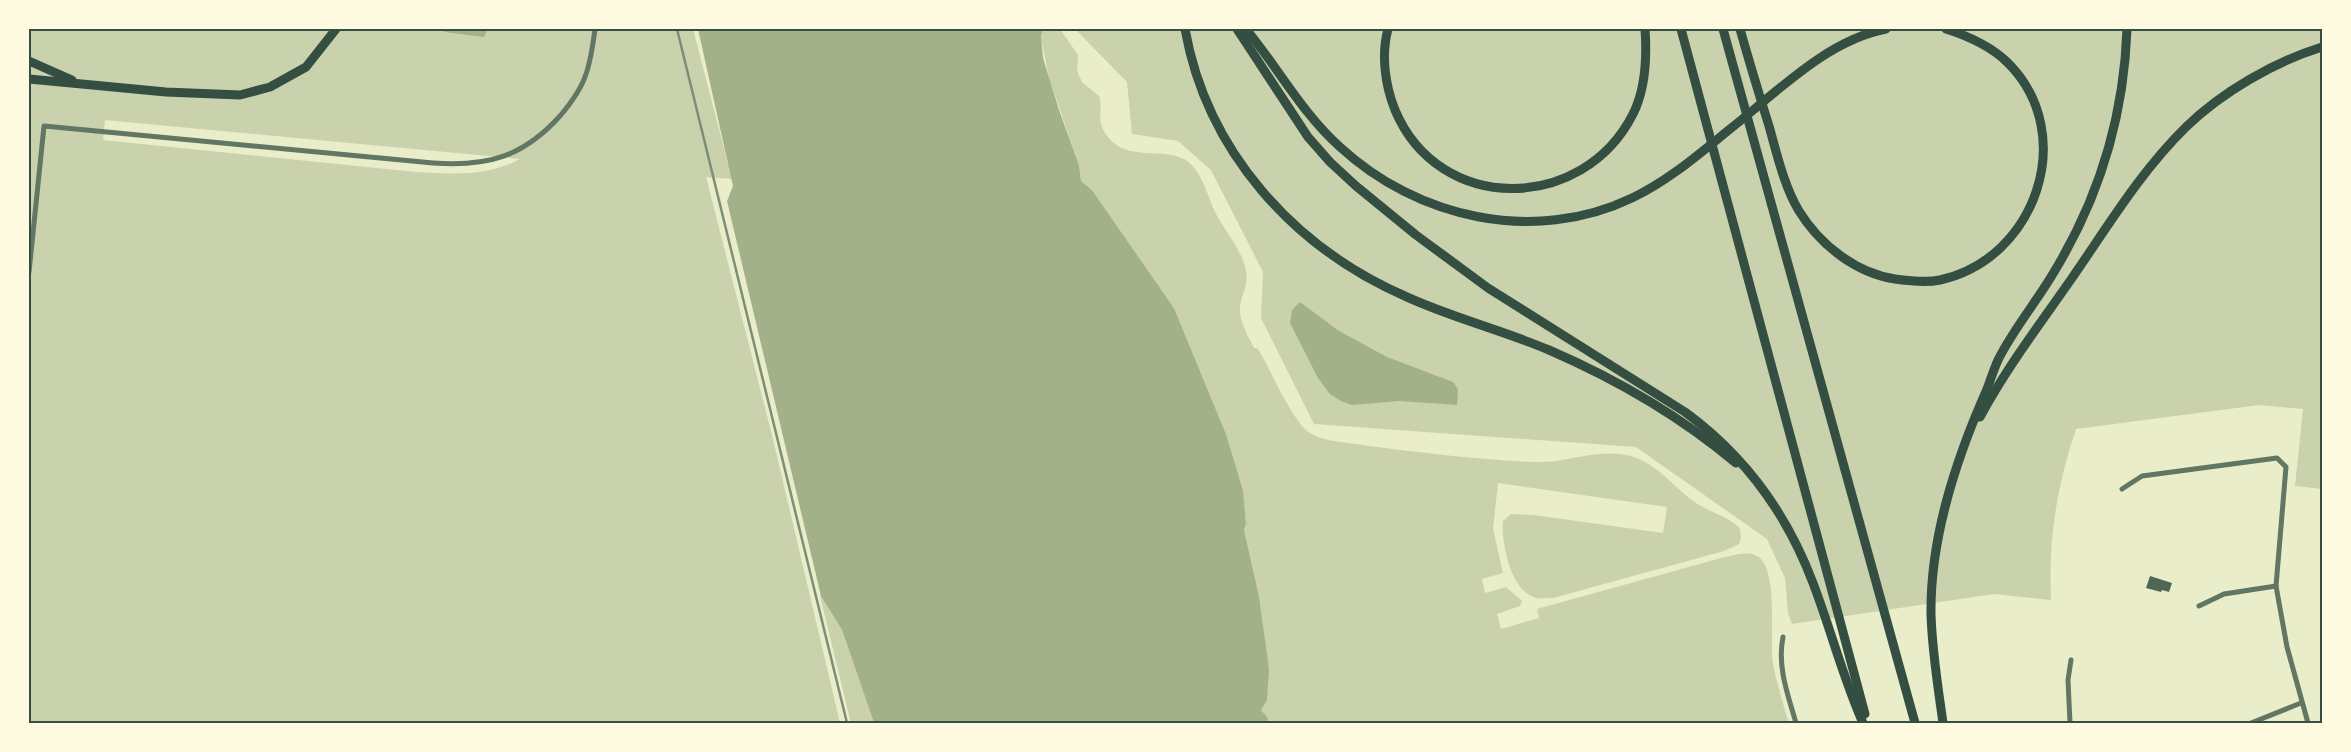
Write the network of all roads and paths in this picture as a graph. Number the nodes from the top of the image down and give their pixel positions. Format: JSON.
{"nodes":[{"id":1,"x":336,"y":29,"type":"edge"},
{"id":2,"x":595,"y":29,"type":"edge"},
{"id":3,"x":1185,"y":29,"type":"edge"},
{"id":4,"x":1237,"y":29,"type":"edge"},
{"id":5,"x":1246,"y":29,"type":"edge"},
{"id":6,"x":1388,"y":29,"type":"edge"},
{"id":7,"x":1645,"y":29,"type":"edge"},
{"id":8,"x":1681,"y":29,"type":"edge"},
{"id":9,"x":1723,"y":29,"type":"edge"},
{"id":10,"x":1740,"y":29,"type":"edge"},
{"id":11,"x":1886,"y":29,"type":"edge"},
{"id":12,"x":1946,"y":29,"type":"edge"},
{"id":13,"x":2127,"y":29,"type":"edge"},
{"id":14,"x":2322,"y":47,"type":"edge"},
{"id":15,"x":29,"y":61,"type":"edge"},
{"id":16,"x":29,"y":79,"type":"edge"},
{"id":17,"x":99,"y":87,"type":"junction"},
{"id":18,"x":29,"y":272,"type":"edge"},
{"id":19,"x":1965,"y":445,"type":"junction"},
{"id":20,"x":1757,"y":481,"type":"junction"},
{"id":21,"x":2122,"y":489,"type":"dead end"},
{"id":22,"x":2276,"y":586,"type":"junction"},
{"id":23,"x":2199,"y":606,"type":"dead end"},
{"id":24,"x":1783,"y":637,"type":"dead end"},
{"id":25,"x":2070,"y":660,"type":"dead end"},
{"id":26,"x":2301,"y":703,"type":"junction"},
{"id":27,"x":1796,"y":723,"type":"edge"},
{"id":28,"x":1863,"y":723,"type":"edge"},
{"id":29,"x":1867,"y":723,"type":"edge"},
{"id":30,"x":1915,"y":723,"type":"edge"},
{"id":31,"x":1943,"y":723,"type":"edge"},
{"id":32,"x":2070,"y":723,"type":"edge"},
{"id":33,"x":2250,"y":723,"type":"edge"},
{"id":34,"x":2308,"y":723,"type":"edge"}],
"edges":[{"from":1,"to":17,"type":"highway"},
{"from":2,"to":18,"type":"street"},
{"from":3,"to":20,"type":"highway"},
{"from":4,"to":20,"type":"highway"},
{"from":5,"to":11,"type":"highway"},
{"from":6,"to":7,"type":"highway"},
{"from":8,"to":29,"type":"highway"},
{"from":9,"to":30,"type":"highway"},
{"from":10,"to":12,"type":"highway"},
{"from":13,"to":19,"type":"highway"},
{"from":14,"to":19,"type":"highway"},
{"from":15,"to":17,"type":"highway"},
{"from":16,"to":17,"type":"highway"},
{"from":19,"to":31,"type":"highway"},
{"from":20,"to":28,"type":"highway"},
{"from":21,"to":22,"type":"street"},
{"from":22,"to":23,"type":"street"},
{"from":22,"to":26,"type":"street"},
{"from":24,"to":27,"type":"street"},
{"from":25,"to":32,"type":"street"},
{"from":26,"to":33,"type":"street"},
{"from":26,"to":34,"type":"street"}]}
